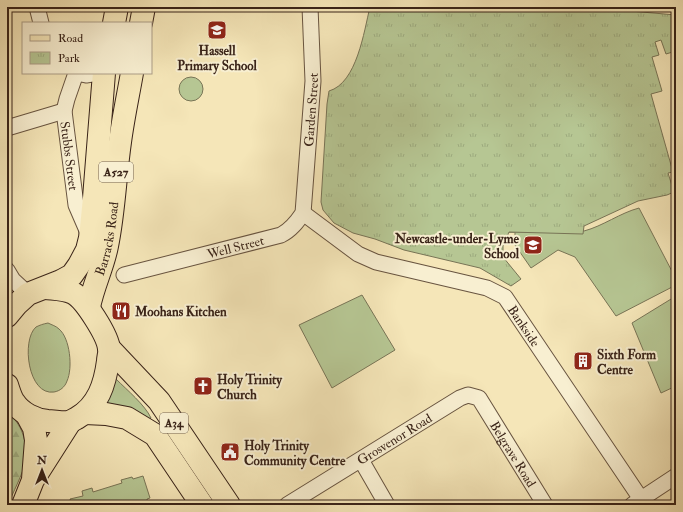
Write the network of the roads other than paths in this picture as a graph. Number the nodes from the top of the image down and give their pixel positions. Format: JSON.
{"nodes":[{"id":1,"x":37,"y":7,"type":"edge"},
{"id":2,"x":117,"y":7,"type":"edge"},
{"id":3,"x":144,"y":7,"type":"edge"},
{"id":4,"x":310,"y":7,"type":"edge"},
{"id":5,"x":41,"y":22,"type":"edge"},
{"id":6,"x":114,"y":22,"type":"edge"},
{"id":7,"x":141,"y":22,"type":"edge"},
{"id":8,"x":76,"y":74,"type":"edge"},
{"id":9,"x":81,"y":74,"type":"edge"},
{"id":10,"x":92,"y":74,"type":"edge"},
{"id":11,"x":104,"y":74,"type":"edge"},
{"id":12,"x":132,"y":74,"type":"edge"},
{"id":13,"x":64,"y":110,"type":"junction"},
{"id":14,"x":7,"y":128,"type":"edge"},
{"id":15,"x":303,"y":213,"type":"junction"},
{"id":16,"x":90,"y":238,"type":"junction"},
{"id":17,"x":7,"y":270,"type":"edge"},
{"id":18,"x":124,"y":274,"type":"dead end"},
{"id":19,"x":37,"y":291,"type":"junction"},
{"id":20,"x":88,"y":307,"type":"junction"},
{"id":21,"x":7,"y":316,"type":"edge"},
{"id":22,"x":109,"y":348,"type":"junction"},
{"id":23,"x":478,"y":394,"type":"joint"},
{"id":24,"x":14,"y":400,"type":"edge"},
{"id":25,"x":78,"y":418,"type":"junction"},
{"id":26,"x":360,"y":460,"type":"junction"},
{"id":27,"x":676,"y":476,"type":"edge"},
{"id":28,"x":32,"y":480,"type":"junction"},
{"id":29,"x":635,"y":503,"type":"edge"},
{"id":30,"x":23,"y":505,"type":"edge"},
{"id":31,"x":202,"y":505,"type":"edge"},
{"id":32,"x":229,"y":505,"type":"edge"},
{"id":33,"x":287,"y":505,"type":"edge"},
{"id":34,"x":387,"y":505,"type":"edge"},
{"id":35,"x":545,"y":505,"type":"edge"}],
"edges":[{"from":1,"to":5,"type":"street"},
{"from":2,"to":6,"type":"main road"},
{"from":3,"to":7,"type":"main road"},
{"from":4,"to":15,"type":"street","name":"Garden Street"},
{"from":8,"to":13,"type":"street","name":"Stubbs Street"},
{"from":9,"to":10,"type":"street","name":"Stubbs Street"},
{"from":11,"to":16,"type":"main road","name":"Barracks Road","number":"A527"},
{"from":12,"to":20,"type":"main road","name":"Barracks Road","number":"A527"},
{"from":13,"to":14,"type":"street"},
{"from":13,"to":16,"type":"street","name":"Stubbs Street"},
{"from":15,"to":18,"type":"street","name":"Well Street"},
{"from":15,"to":29,"type":"street","name":"Bankside"},
{"from":16,"to":19,"type":"main road","name":"Barracks Road","number":"A527"},
{"from":17,"to":19,"type":"street"},
{"from":19,"to":20,"type":"main road","number":"A34"},
{"from":19,"to":21,"type":"main road","name":"Barracks Road"},
{"from":20,"to":22,"type":"main road","number":"A34"},
{"from":22,"to":25,"type":"main road"},
{"from":22,"to":32,"type":"main road","number":"A34"},
{"from":23,"to":26,"type":"street","name":"Grosvenor Road"},
{"from":23,"to":35,"type":"street","name":"Belgrave Road"},
{"from":24,"to":25,"type":"main road","number":"A34"},
{"from":24,"to":28,"type":"main road"},
{"from":25,"to":28,"type":"main road"},
{"from":25,"to":31,"type":"main road","number":"A34"},
{"from":26,"to":33,"type":"street","name":"Grosvenor Road"},
{"from":26,"to":34,"type":"street"},
{"from":27,"to":29,"type":"street"},
{"from":28,"to":30,"type":"main road"}]}
